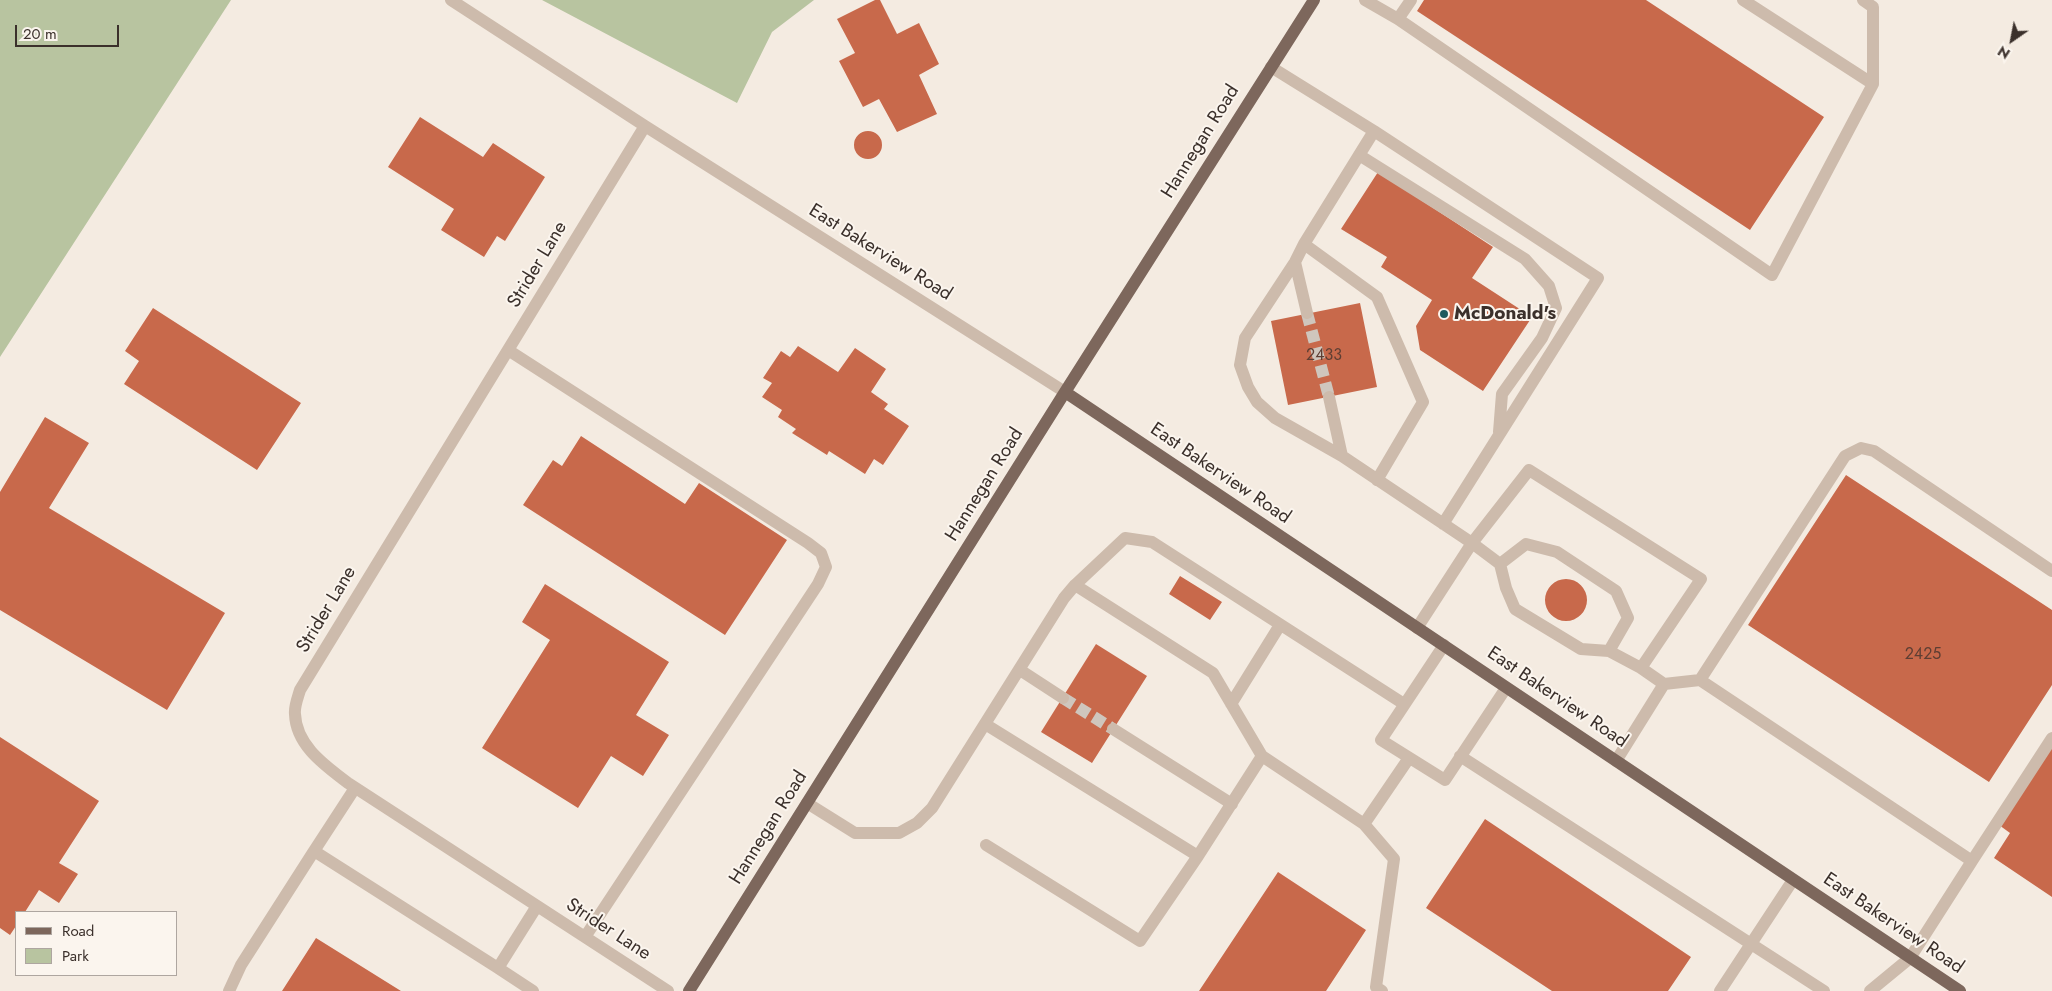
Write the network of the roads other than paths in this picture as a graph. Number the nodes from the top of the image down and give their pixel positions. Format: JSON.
{"nodes":[{"id":1,"x":451,"y":0,"type":"edge"},
{"id":2,"x":1314,"y":0,"type":"edge"},
{"id":3,"x":1365,"y":0,"type":"edge"},
{"id":4,"x":1411,"y":0,"type":"edge"},
{"id":5,"x":1743,"y":0,"type":"edge"},
{"id":6,"x":1863,"y":0,"type":"edge"},
{"id":7,"x":1398,"y":19,"type":"junction"},
{"id":8,"x":1271,"y":67,"type":"junction"},
{"id":9,"x":1873,"y":84,"type":"junction"},
{"id":10,"x":645,"y":126,"type":"junction"},
{"id":11,"x":1374,"y":131,"type":"junction"},
{"id":12,"x":1359,"y":155,"type":"junction"},
{"id":13,"x":1304,"y":244,"type":"junction"},
{"id":14,"x":1295,"y":262,"type":"junction"},
{"id":15,"x":1307,"y":313,"type":"tunnel mouth"},
{"id":16,"x":508,"y":350,"type":"junction"},
{"id":17,"x":1065,"y":392,"type":"junction"},
{"id":18,"x":1329,"y":397,"type":"tunnel mouth"},
{"id":19,"x":1499,"y":435,"type":"junction"},
{"id":20,"x":1342,"y":456,"type":"junction"},
{"id":21,"x":1377,"y":480,"type":"junction"},
{"id":22,"x":1442,"y":524,"type":"junction"},
{"id":23,"x":1472,"y":543,"type":"junction"},
{"id":24,"x":1500,"y":564,"type":"junction"},
{"id":25,"x":2052,"y":571,"type":"edge"},
{"id":26,"x":1076,"y":584,"type":"junction"},
{"id":27,"x":1280,"y":624,"type":"junction"},
{"id":28,"x":1417,"y":628,"type":"junction"},
{"id":29,"x":1444,"y":645,"type":"junction"},
{"id":30,"x":1609,"y":651,"type":"junction"},
{"id":31,"x":1641,"y":668,"type":"junction"},
{"id":32,"x":1020,"y":670,"type":"junction"},
{"id":33,"x":1700,"y":680,"type":"junction"},
{"id":34,"x":1664,"y":684,"type":"junction"},
{"id":35,"x":1506,"y":688,"type":"junction"},
{"id":36,"x":1063,"y":698,"type":"tunnel mouth"},
{"id":37,"x":1231,"y":704,"type":"junction"},
{"id":38,"x":1404,"y":704,"type":"junction"},
{"id":39,"x":985,"y":724,"type":"junction"},
{"id":40,"x":1113,"y":729,"type":"tunnel mouth"},
{"id":41,"x":2052,"y":738,"type":"edge"},
{"id":42,"x":1262,"y":756,"type":"junction"},
{"id":43,"x":1460,"y":756,"type":"junction"},
{"id":44,"x":1409,"y":758,"type":"junction"},
{"id":45,"x":1616,"y":761,"type":"junction"},
{"id":46,"x":355,"y":788,"type":"junction"},
{"id":47,"x":807,"y":803,"type":"junction"},
{"id":48,"x":1232,"y":804,"type":"junction"},
{"id":49,"x":1364,"y":824,"type":"junction"},
{"id":50,"x":986,"y":846,"type":"dead end"},
{"id":51,"x":314,"y":851,"type":"junction"},
{"id":52,"x":1198,"y":856,"type":"junction"},
{"id":53,"x":1972,"y":861,"type":"junction"},
{"id":54,"x":1793,"y":880,"type":"junction"},
{"id":55,"x":537,"y":906,"type":"junction"},
{"id":56,"x":585,"y":937,"type":"junction"},
{"id":57,"x":1751,"y":944,"type":"junction"},
{"id":58,"x":1910,"y":958,"type":"junction"},
{"id":59,"x":498,"y":968,"type":"junction"},
{"id":60,"x":1376,"y":990,"type":"edge"},
{"id":61,"x":229,"y":991,"type":"edge"},
{"id":62,"x":533,"y":991,"type":"edge"},
{"id":63,"x":668,"y":991,"type":"edge"},
{"id":64,"x":690,"y":991,"type":"edge"},
{"id":65,"x":1720,"y":991,"type":"edge"},
{"id":66,"x":1824,"y":991,"type":"edge"},
{"id":67,"x":1870,"y":991,"type":"edge"},
{"id":68,"x":1960,"y":991,"type":"edge"}],
"edges":[{"from":1,"to":10,"type":"street","name":"East Bakerview Road"},
{"from":2,"to":8,"type":"main road","name":"Hannegan Road"},
{"from":3,"to":7,"type":"street"},
{"from":4,"to":7,"type":"street"},
{"from":5,"to":9,"type":"street"},
{"from":6,"to":9,"type":"street"},
{"from":7,"to":9,"type":"street"},
{"from":8,"to":11,"type":"street"},
{"from":8,"to":17,"type":"main road","name":"Hannegan Road"},
{"from":10,"to":16,"type":"street","name":"Strider Lane"},
{"from":10,"to":17,"type":"street","name":"East Bakerview Road"},
{"from":11,"to":12,"type":"street"},
{"from":11,"to":19,"type":"street"},
{"from":12,"to":13,"type":"street"},
{"from":12,"to":19,"type":"street"},
{"from":13,"to":14,"type":"street"},
{"from":13,"to":21,"type":"street"},
{"from":14,"to":15,"type":"street"},
{"from":14,"to":20,"type":"street"},
{"from":16,"to":46,"type":"street","name":"Strider Lane"},
{"from":16,"to":56,"type":"street"},
{"from":17,"to":28,"type":"main road","name":"East Bakerview Road"},
{"from":17,"to":47,"type":"main road","name":"Hannegan Road"},
{"from":18,"to":20,"type":"street"},
{"from":19,"to":22,"type":"street"},
{"from":20,"to":21,"type":"street"},
{"from":21,"to":22,"type":"street"},
{"from":22,"to":23,"type":"street"},
{"from":23,"to":24,"type":"street"},
{"from":23,"to":28,"type":"street"},
{"from":23,"to":31,"type":"street"},
{"from":24,"to":30,"type":"street"},
{"from":24,"to":30,"type":"street"},
{"from":25,"to":33,"type":"street"},
{"from":26,"to":27,"type":"street"},
{"from":26,"to":32,"type":"street"},
{"from":26,"to":37,"type":"street"},
{"from":27,"to":37,"type":"street"},
{"from":27,"to":38,"type":"street"},
{"from":28,"to":29,"type":"main road","name":"East Bakerview Road"},
{"from":29,"to":35,"type":"main road","name":"East Bakerview Road"},
{"from":29,"to":38,"type":"street"},
{"from":30,"to":31,"type":"street"},
{"from":31,"to":34,"type":"street"},
{"from":32,"to":36,"type":"street"},
{"from":32,"to":39,"type":"street"},
{"from":33,"to":34,"type":"street"},
{"from":33,"to":53,"type":"street"},
{"from":34,"to":45,"type":"street"},
{"from":35,"to":43,"type":"street"},
{"from":35,"to":45,"type":"main road","name":"East Bakerview Road"},
{"from":37,"to":42,"type":"street"},
{"from":38,"to":44,"type":"street"},
{"from":39,"to":47,"type":"street"},
{"from":39,"to":52,"type":"street"},
{"from":40,"to":48,"type":"street"},
{"from":41,"to":53,"type":"street"},
{"from":42,"to":48,"type":"street"},
{"from":42,"to":49,"type":"street"},
{"from":43,"to":44,"type":"street"},
{"from":43,"to":57,"type":"street"},
{"from":44,"to":49,"type":"street"},
{"from":45,"to":54,"type":"main road","name":"East Bakerview Road"},
{"from":46,"to":51,"type":"street"},
{"from":46,"to":55,"type":"street","name":"Strider Lane"},
{"from":47,"to":64,"type":"main road","name":"Hannegan Road"},
{"from":48,"to":52,"type":"street"},
{"from":49,"to":60,"type":"street"},
{"from":50,"to":52,"type":"street"},
{"from":51,"to":59,"type":"street"},
{"from":51,"to":61,"type":"street"},
{"from":53,"to":58,"type":"street"},
{"from":54,"to":57,"type":"street"},
{"from":54,"to":58,"type":"main road","name":"East Bakerview Road"},
{"from":55,"to":56,"type":"street","name":"Strider Lane"},
{"from":55,"to":59,"type":"street"},
{"from":56,"to":63,"type":"street","name":"Strider Lane"},
{"from":57,"to":65,"type":"street"},
{"from":57,"to":66,"type":"street"},
{"from":58,"to":67,"type":"street"},
{"from":58,"to":68,"type":"main road","name":"East Bakerview Road"},
{"from":59,"to":62,"type":"street"}]}
